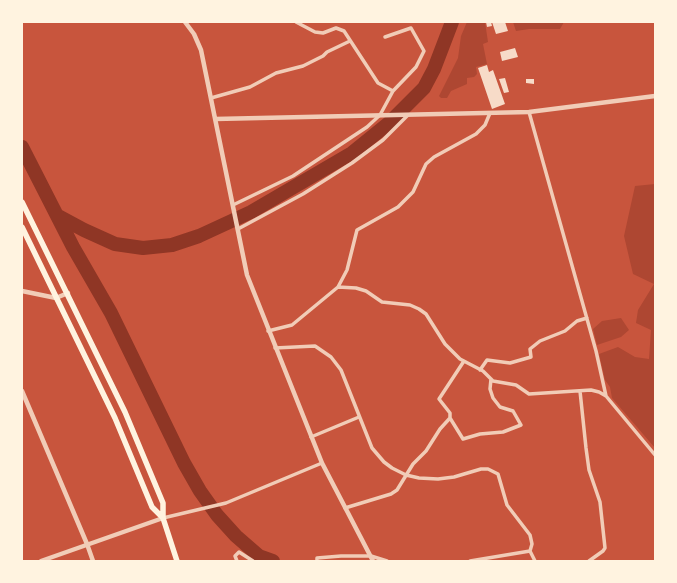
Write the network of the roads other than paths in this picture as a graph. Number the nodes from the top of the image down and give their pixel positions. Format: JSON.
{"nodes":[{"id":1,"x":185,"y":22,"type":"edge"},
{"id":2,"x":296,"y":22,"type":"edge"},
{"id":3,"x":385,"y":37,"type":"dead end"},
{"id":4,"x":350,"y":41,"type":"junction"},
{"id":5,"x":393,"y":91,"type":"junction"},
{"id":6,"x":655,"y":96,"type":"edge"},
{"id":7,"x":211,"y":98,"type":"junction"},
{"id":8,"x":529,"y":112,"type":"junction"},
{"id":9,"x":490,"y":113,"type":"junction"},
{"id":10,"x":381,"y":115,"type":"junction"},
{"id":11,"x":407,"y":115,"type":"junction"},
{"id":12,"x":215,"y":119,"type":"junction"},
{"id":13,"x":22,"y":202,"type":"edge"},
{"id":14,"x":233,"y":206,"type":"junction"},
{"id":15,"x":22,"y":226,"type":"edge"},
{"id":16,"x":238,"y":227,"type":"junction"},
{"id":17,"x":338,"y":287,"type":"junction"},
{"id":18,"x":22,"y":291,"type":"edge"},
{"id":19,"x":68,"y":293,"type":"junction"},
{"id":20,"x":56,"y":298,"type":"junction"},
{"id":21,"x":587,"y":318,"type":"junction"},
{"id":22,"x":268,"y":331,"type":"junction"},
{"id":23,"x":275,"y":348,"type":"junction"},
{"id":24,"x":464,"y":361,"type":"junction"},
{"id":25,"x":480,"y":370,"type":"junction"},
{"id":26,"x":491,"y":379,"type":"junction"},
{"id":27,"x":22,"y":391,"type":"edge"},
{"id":28,"x":580,"y":391,"type":"junction"},
{"id":29,"x":606,"y":396,"type":"junction"},
{"id":30,"x":359,"y":417,"type":"junction"},
{"id":31,"x":450,"y":418,"type":"junction"},
{"id":32,"x":311,"y":437,"type":"junction"},
{"id":33,"x":655,"y":455,"type":"edge"},
{"id":34,"x":322,"y":463,"type":"junction"},
{"id":35,"x":406,"y":475,"type":"junction"},
{"id":36,"x":345,"y":508,"type":"junction"},
{"id":37,"x":162,"y":518,"type":"junction"},
{"id":38,"x":88,"y":544,"type":"junction"},
{"id":39,"x":530,"y":551,"type":"junction"},
{"id":40,"x":494,"y":556,"type":"junction"},
{"id":41,"x":372,"y":558,"type":"edge"},
{"id":42,"x":317,"y":559,"type":"edge"},
{"id":43,"x":40,"y":561,"type":"edge"},
{"id":44,"x":93,"y":561,"type":"edge"},
{"id":45,"x":177,"y":561,"type":"edge"},
{"id":46,"x":238,"y":561,"type":"edge"},
{"id":47,"x":253,"y":561,"type":"edge"},
{"id":48,"x":387,"y":561,"type":"edge"},
{"id":49,"x":470,"y":561,"type":"edge"},
{"id":50,"x":495,"y":561,"type":"edge"},
{"id":51,"x":535,"y":561,"type":"edge"},
{"id":52,"x":589,"y":561,"type":"edge"}],
"edges":[{"from":1,"to":7,"type":"street"},
{"from":2,"to":4,"type":"street"},
{"from":3,"to":5,"type":"street"},
{"from":4,"to":5,"type":"street"},
{"from":4,"to":7,"type":"street"},
{"from":5,"to":10,"type":"street"},
{"from":6,"to":8,"type":"street"},
{"from":7,"to":12,"type":"street"},
{"from":8,"to":9,"type":"street"},
{"from":8,"to":21,"type":"street"},
{"from":9,"to":11,"type":"street"},
{"from":9,"to":17,"type":"street"},
{"from":10,"to":11,"type":"street"},
{"from":10,"to":12,"type":"street"},
{"from":10,"to":14,"type":"street"},
{"from":11,"to":16,"type":"street"},
{"from":12,"to":14,"type":"street"},
{"from":13,"to":19,"type":"main road"},
{"from":14,"to":16,"type":"street"},
{"from":15,"to":20,"type":"main road"},
{"from":16,"to":22,"type":"street"},
{"from":17,"to":22,"type":"street"},
{"from":17,"to":24,"type":"street"},
{"from":18,"to":20,"type":"street"},
{"from":19,"to":20,"type":"street"},
{"from":19,"to":37,"type":"main road"},
{"from":20,"to":37,"type":"main road"},
{"from":21,"to":25,"type":"street"},
{"from":21,"to":29,"type":"street"},
{"from":22,"to":23,"type":"street"},
{"from":23,"to":30,"type":"street"},
{"from":23,"to":32,"type":"street"},
{"from":24,"to":25,"type":"street"},
{"from":24,"to":31,"type":"street"},
{"from":25,"to":26,"type":"street"},
{"from":26,"to":28,"type":"street"},
{"from":26,"to":31,"type":"street"},
{"from":27,"to":38,"type":"street"},
{"from":28,"to":29,"type":"street"},
{"from":28,"to":52,"type":"street"},
{"from":29,"to":33,"type":"street"},
{"from":30,"to":32,"type":"street"},
{"from":30,"to":35,"type":"street"},
{"from":31,"to":35,"type":"street"},
{"from":32,"to":34,"type":"street"},
{"from":34,"to":36,"type":"street"},
{"from":34,"to":37,"type":"street"},
{"from":35,"to":36,"type":"street"},
{"from":35,"to":39,"type":"street"},
{"from":36,"to":41,"type":"street"},
{"from":37,"to":38,"type":"street"},
{"from":37,"to":45,"type":"main road"},
{"from":38,"to":43,"type":"street"},
{"from":38,"to":44,"type":"street"},
{"from":39,"to":40,"type":"street"},
{"from":39,"to":51,"type":"street"},
{"from":40,"to":49,"type":"street"},
{"from":40,"to":50,"type":"street"},
{"from":41,"to":42,"type":"street"},
{"from":41,"to":48,"type":"street"},
{"from":46,"to":47,"type":"street"}]}
